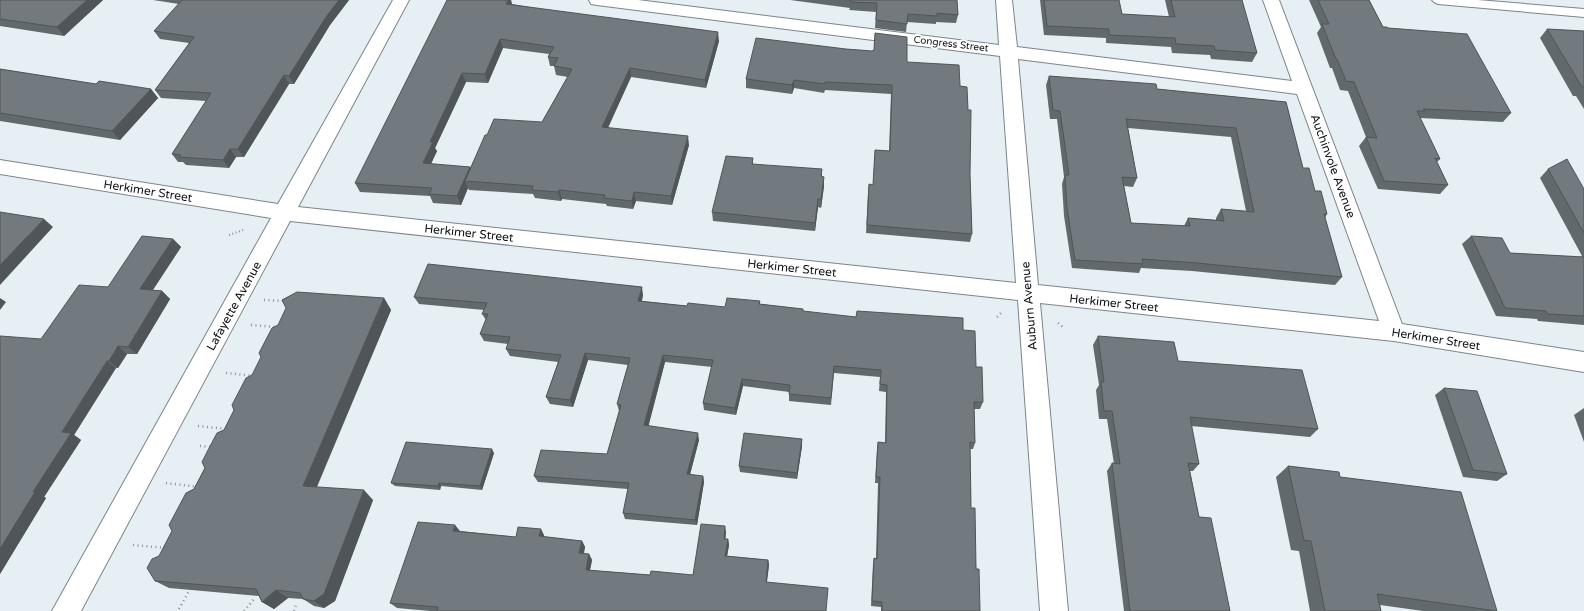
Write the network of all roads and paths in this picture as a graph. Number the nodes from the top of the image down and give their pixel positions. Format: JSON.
{"nodes":[{"id":1,"x":401,"y":0,"type":"edge"},
{"id":2,"x":597,"y":0,"type":"edge"},
{"id":3,"x":1004,"y":0,"type":"edge"},
{"id":4,"x":1270,"y":0,"type":"edge"},
{"id":5,"x":1438,"y":0,"type":"edge"},
{"id":6,"x":1584,"y":13,"type":"edge"},
{"id":7,"x":1008,"y":52,"type":"junction"},
{"id":8,"x":1304,"y":89,"type":"junction"},
{"id":9,"x":0,"y":167,"type":"edge"},
{"id":10,"x":284,"y":213,"type":"junction"},
{"id":11,"x":243,"y":229,"type":"dead end"},
{"id":12,"x":229,"y":235,"type":"dead end"},
{"id":13,"x":1028,"y":294,"type":"junction"},
{"id":14,"x":262,"y":300,"type":"dead end"},
{"id":15,"x":289,"y":302,"type":"edge"},
{"id":16,"x":249,"y":324,"type":"dead end"},
{"id":17,"x":282,"y":327,"type":"edge"},
{"id":18,"x":1394,"y":332,"type":"junction"},
{"id":19,"x":1584,"y":362,"type":"edge"},
{"id":20,"x":222,"y":373,"type":"dead end"},
{"id":21,"x":257,"y":376,"type":"edge"},
{"id":22,"x":194,"y":425,"type":"dead end"},
{"id":23,"x":230,"y":429,"type":"edge"},
{"id":24,"x":200,"y":446,"type":"dead end"},
{"id":25,"x":217,"y":447,"type":"edge"},
{"id":26,"x":164,"y":483,"type":"dead end"},
{"id":27,"x":202,"y":487,"type":"edge"},
{"id":28,"x":132,"y":545,"type":"dead end"},
{"id":29,"x":170,"y":548,"type":"edge"},
{"id":30,"x":189,"y":591,"type":"edge"},
{"id":31,"x":254,"y":599,"type":"edge"},
{"id":32,"x":296,"y":605,"type":"edge"},
{"id":33,"x":179,"y":609,"type":"dead end"},
{"id":34,"x":66,"y":611,"type":"edge"},
{"id":35,"x":244,"y":611,"type":"edge"},
{"id":36,"x":294,"y":611,"type":"edge"},
{"id":37,"x":1054,"y":611,"type":"edge"}],
"edges":[{"from":1,"to":10,"type":"street","name":"Lafayette Avenue"},
{"from":2,"to":7,"type":"street","name":"Congress Street"},
{"from":3,"to":7,"type":"street","name":"Auburn Avenue"},
{"from":4,"to":8,"type":"street","name":"Auchinvole Avenue"},
{"from":5,"to":6,"type":"lane"},
{"from":7,"to":8,"type":"street","name":"Congress Street"},
{"from":7,"to":13,"type":"street","name":"Auburn Avenue"},
{"from":8,"to":18,"type":"street","name":"Auchinvole Avenue"},
{"from":9,"to":10,"type":"street","name":"Herkimer Street"},
{"from":10,"to":13,"type":"street","name":"Herkimer Street"},
{"from":10,"to":34,"type":"street","name":"Lafayette Avenue"},
{"from":11,"to":12,"type":"path"},
{"from":13,"to":18,"type":"street","name":"Herkimer Street"},
{"from":13,"to":37,"type":"street","name":"Auburn Avenue"},
{"from":14,"to":15,"type":"path"},
{"from":16,"to":17,"type":"path"},
{"from":18,"to":19,"type":"street","name":"Herkimer Street"},
{"from":20,"to":21,"type":"path"},
{"from":22,"to":23,"type":"path"},
{"from":24,"to":25,"type":"path"},
{"from":26,"to":27,"type":"path"},
{"from":28,"to":29,"type":"path"},
{"from":30,"to":33,"type":"path"},
{"from":31,"to":35,"type":"path"},
{"from":32,"to":36,"type":"path"}]}
